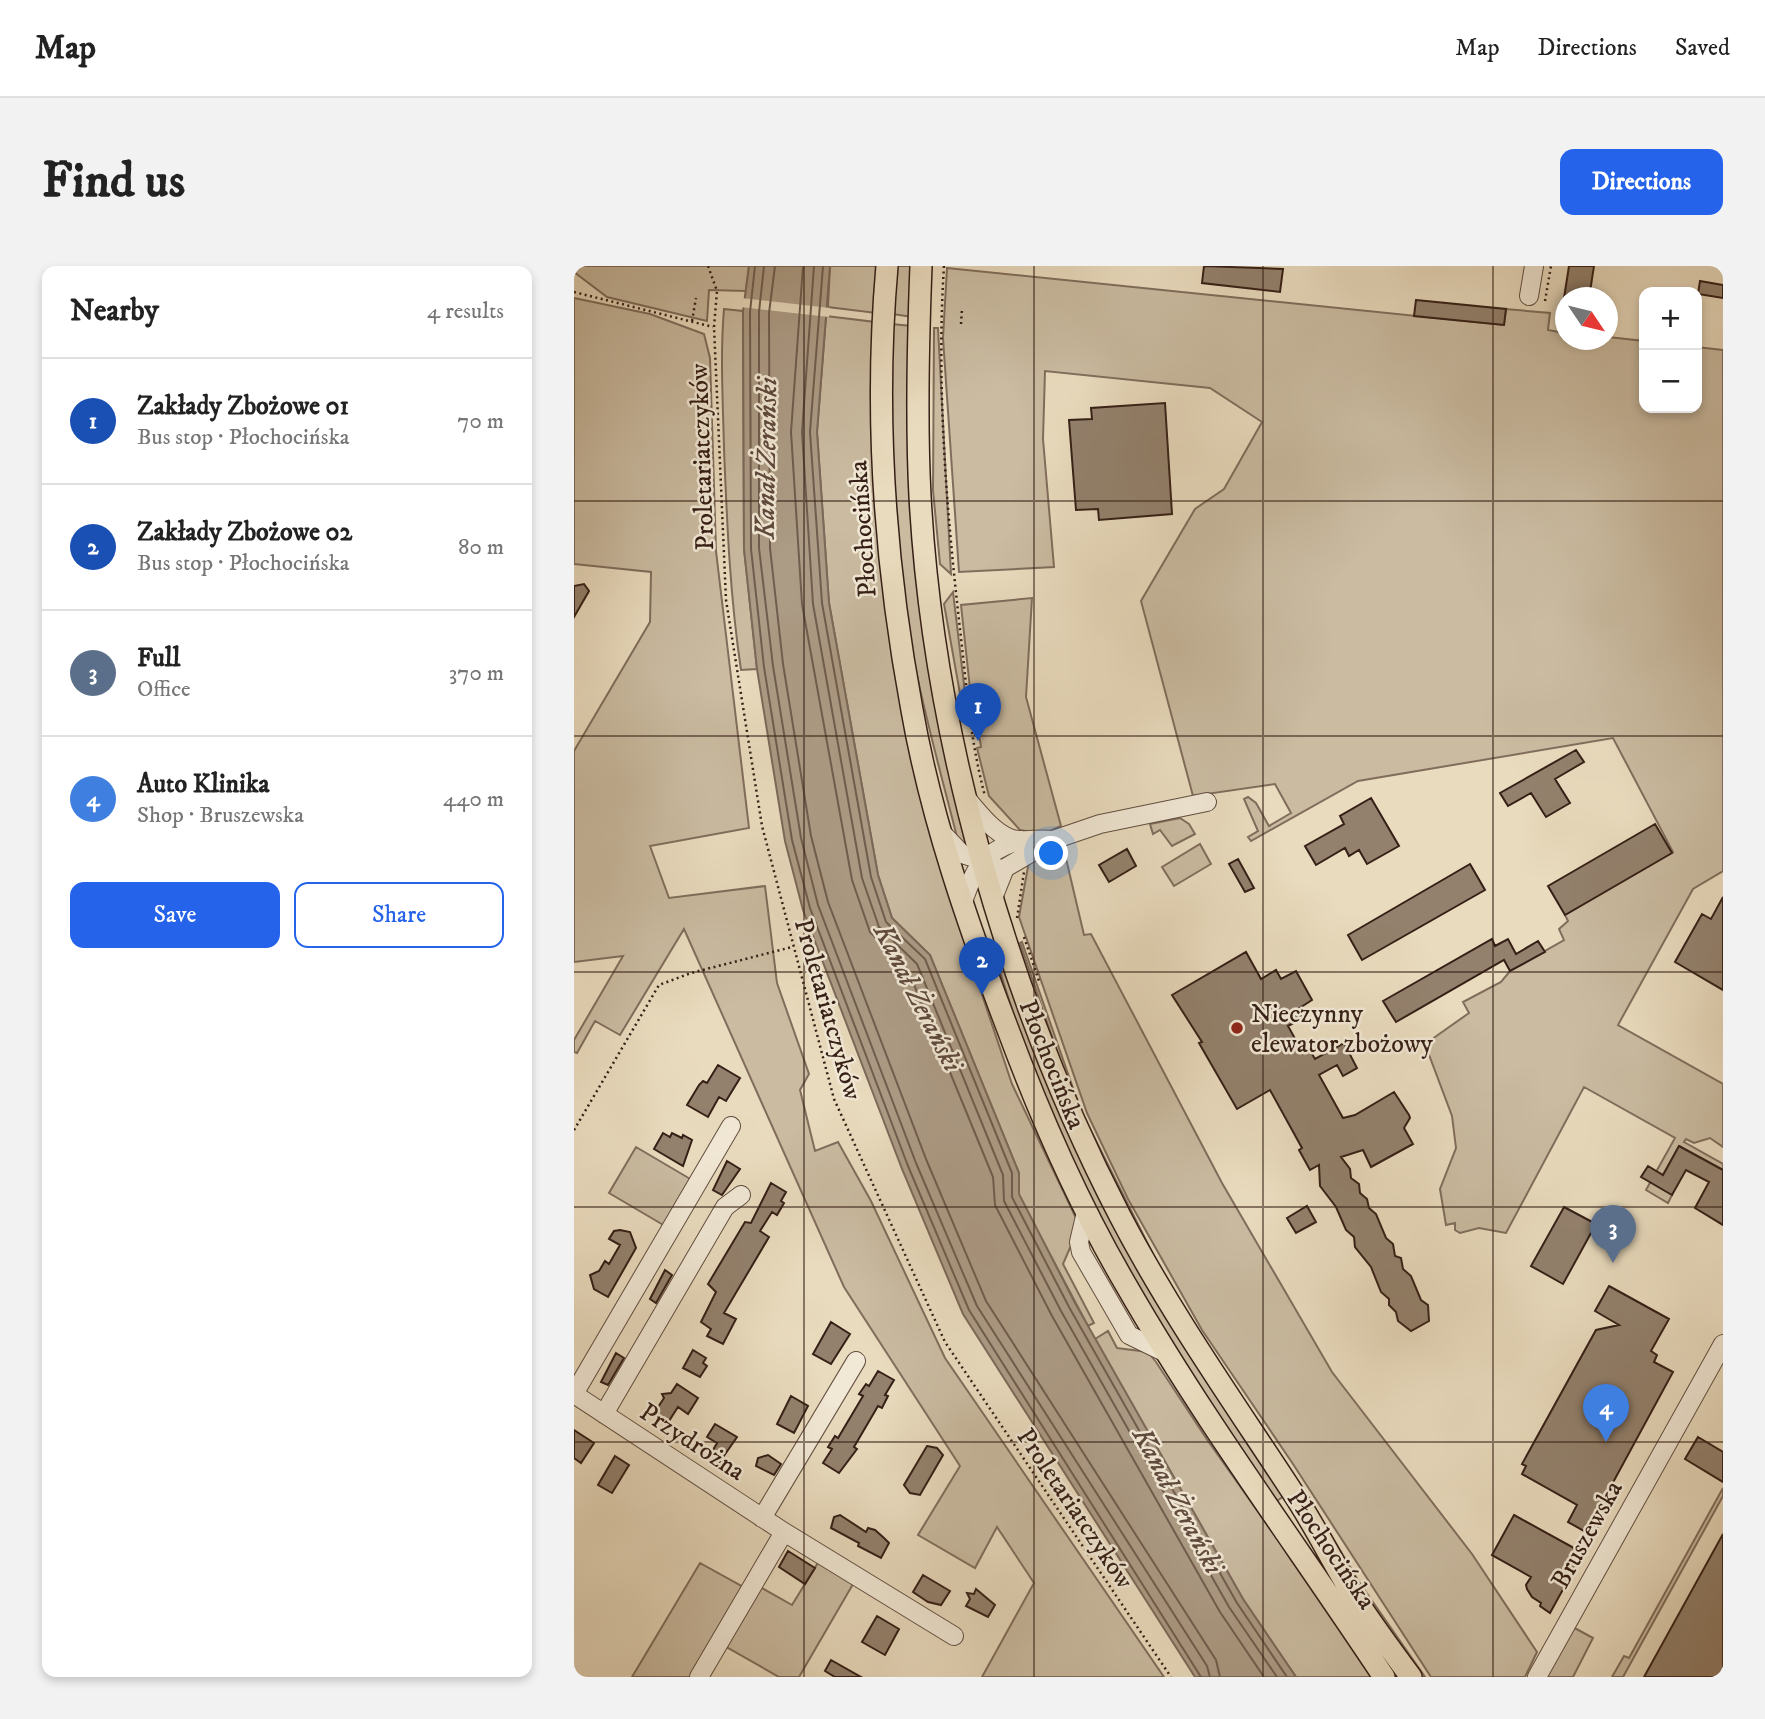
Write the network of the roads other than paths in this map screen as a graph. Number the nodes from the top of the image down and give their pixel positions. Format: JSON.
{"nodes":[{"id":1,"x":887,"y":266,"type":"edge"},
{"id":2,"x":921,"y":266,"type":"edge"},
{"id":3,"x":1534,"y":266,"type":"edge"},
{"id":4,"x":1537,"y":299,"type":"road end"},
{"id":5,"x":967,"y":799,"type":"junction"},
{"id":6,"x":1207,"y":802,"type":"dead end"},
{"id":7,"x":943,"y":834,"type":"junction"},
{"id":8,"x":1021,"y":840,"type":"junction"},
{"id":9,"x":1053,"y":840,"type":"junction"},
{"id":10,"x":1019,"y":861,"type":"junction"},
{"id":11,"x":982,"y":862,"type":"junction"},
{"id":12,"x":993,"y":898,"type":"junction"},
{"id":13,"x":963,"y":902,"type":"junction"},
{"id":14,"x":731,"y":1126,"type":"dead end"},
{"id":15,"x":741,"y":1195,"type":"dead end"},
{"id":16,"x":1723,"y":1344,"type":"edge"},
{"id":17,"x":856,"y":1361,"type":"dead end"},
{"id":18,"x":574,"y":1394,"type":"edge"},
{"id":19,"x":604,"y":1414,"type":"junction"},
{"id":20,"x":1298,"y":1500,"type":"junction"},
{"id":21,"x":1275,"y":1514,"type":"junction"},
{"id":22,"x":762,"y":1518,"type":"junction"},
{"id":23,"x":784,"y":1532,"type":"junction"},
{"id":24,"x":954,"y":1636,"type":"dead end"},
{"id":25,"x":699,"y":1677,"type":"edge"},
{"id":26,"x":1384,"y":1677,"type":"edge"},
{"id":27,"x":1410,"y":1677,"type":"edge"},
{"id":28,"x":1537,"y":1677,"type":"edge"}],
"edges":[{"from":1,"to":7,"type":"main road","name":"Płochocińska"},
{"from":2,"to":5,"type":"main road","name":"Płochocińska"},
{"from":3,"to":4,"type":"street"},
{"from":5,"to":8,"type":"street"},
{"from":5,"to":11,"type":"main road","name":"Płochocińska"},
{"from":6,"to":9,"type":"street"},
{"from":7,"to":11,"type":"street"},
{"from":7,"to":13,"type":"main road","name":"Płochocińska"},
{"from":8,"to":9,"type":"street"},
{"from":8,"to":11,"type":"street"},
{"from":9,"to":10,"type":"street"},
{"from":10,"to":11,"type":"street"},
{"from":10,"to":12,"type":"street"},
{"from":11,"to":12,"type":"main road","name":"Płochocińska"},
{"from":11,"to":13,"type":"street"},
{"from":12,"to":20,"type":"main road","name":"Płochocińska"},
{"from":13,"to":21,"type":"main road","name":"Płochocińska"},
{"from":14,"to":18,"type":"street"},
{"from":15,"to":19,"type":"street"},
{"from":16,"to":28,"type":"street","name":"Bruszewska"},
{"from":17,"to":22,"type":"street"},
{"from":18,"to":19,"type":"street","name":"Przydrożna"},
{"from":19,"to":22,"type":"street","name":"Przydrożna"},
{"from":20,"to":21,"type":"street"},
{"from":20,"to":27,"type":"main road","name":"Płochocińska"},
{"from":21,"to":26,"type":"main road","name":"Płochocińska"},
{"from":22,"to":23,"type":"street","name":"Przydrożna"},
{"from":23,"to":24,"type":"street","name":"Przydrożna"},
{"from":23,"to":25,"type":"street"}]}
